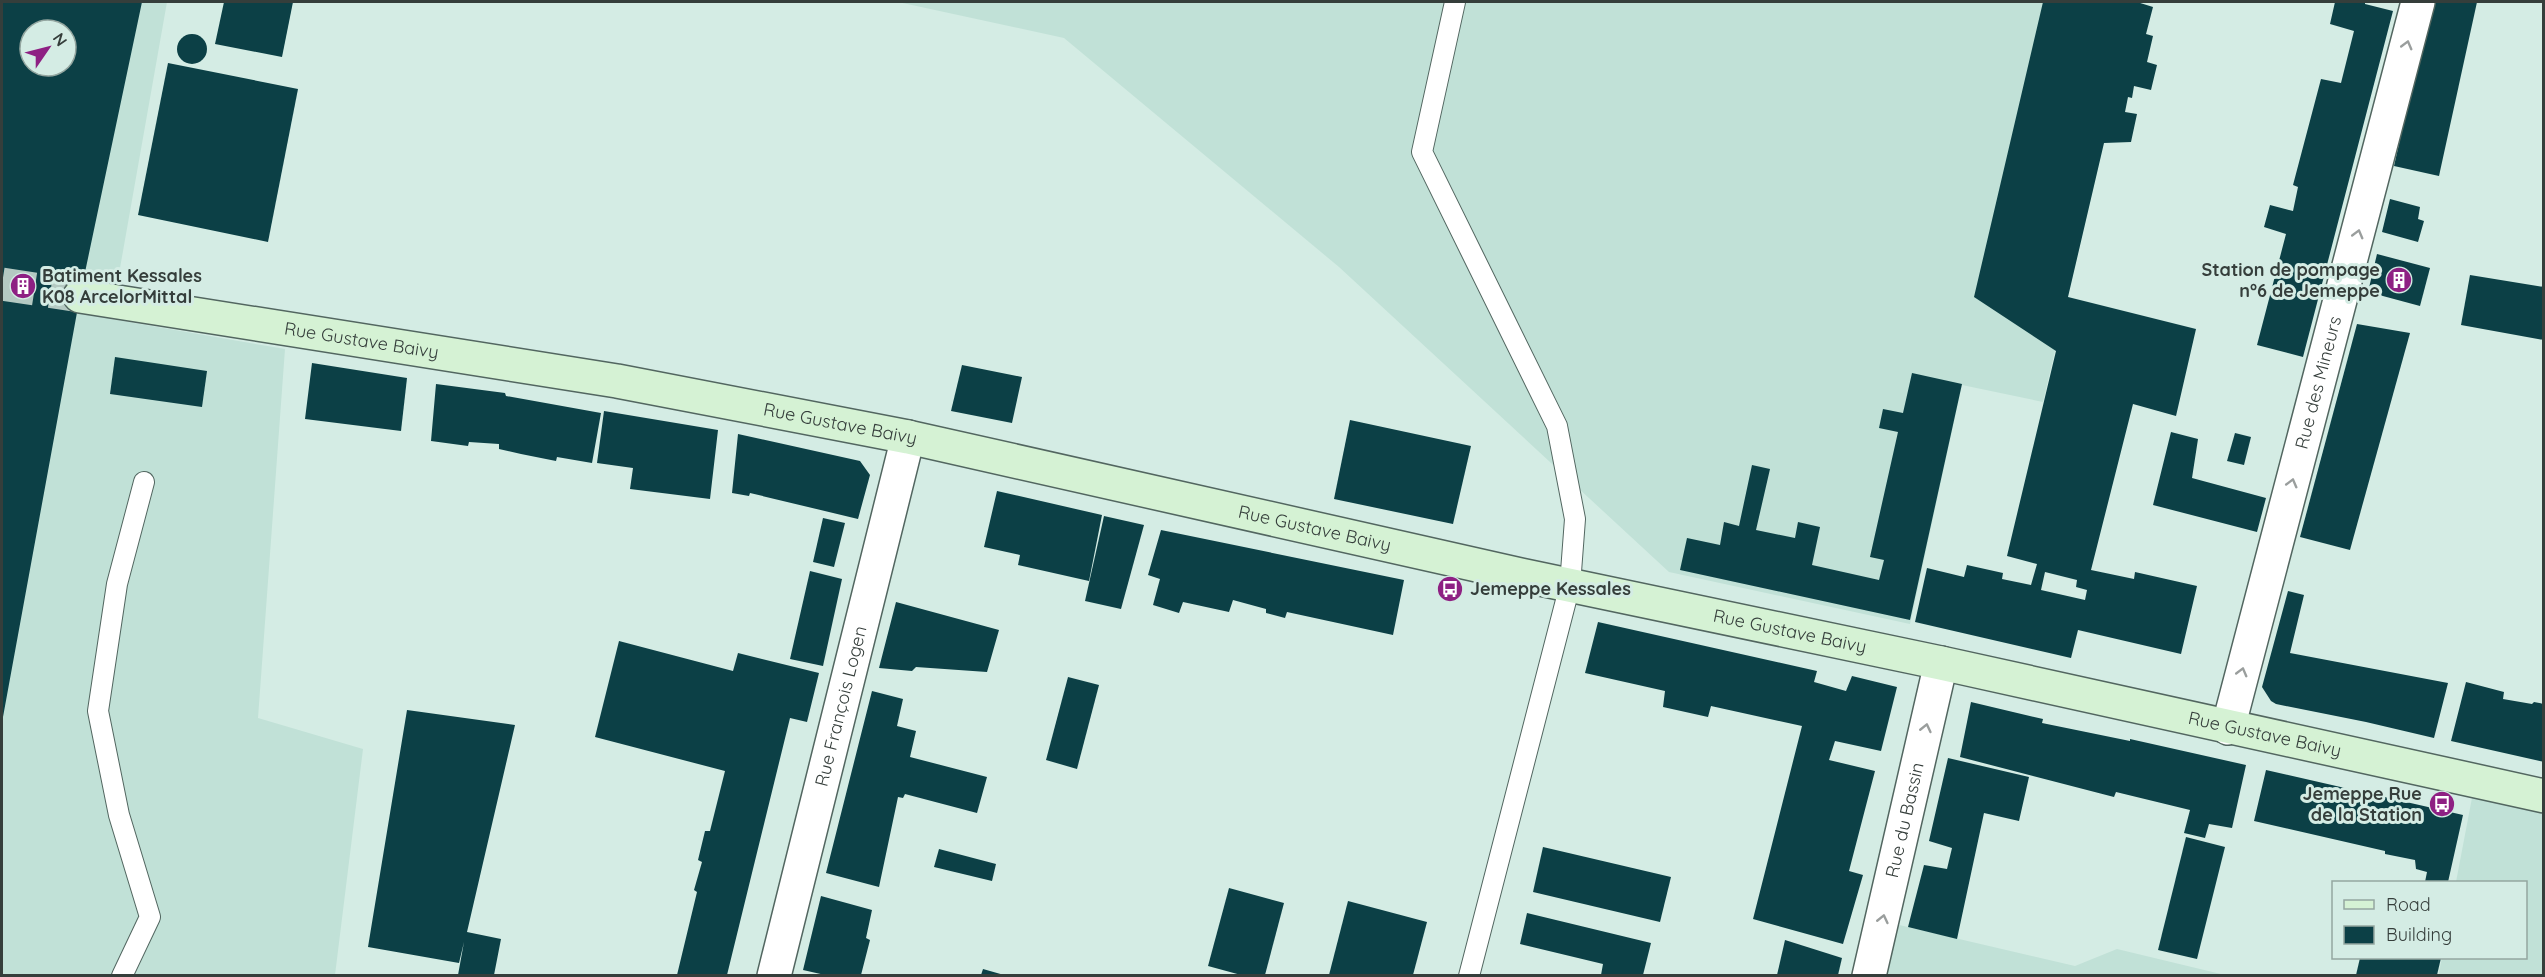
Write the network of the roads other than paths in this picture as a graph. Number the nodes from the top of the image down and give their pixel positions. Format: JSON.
{"nodes":[{"id":1,"x":1455,"y":2,"type":"edge"},
{"id":2,"x":2418,"y":2,"type":"edge"},
{"id":3,"x":81,"y":296,"type":"tunnel mouth"},
{"id":4,"x":908,"y":437,"type":"junction"},
{"id":5,"x":144,"y":482,"type":"dead end"},
{"id":6,"x":1570,"y":585,"type":"junction"},
{"id":7,"x":1941,"y":663,"type":"junction"},
{"id":8,"x":2228,"y":728,"type":"junction"},
{"id":9,"x":2544,"y":796,"type":"edge"},
{"id":10,"x":122,"y":975,"type":"edge"},
{"id":11,"x":774,"y":975,"type":"edge"},
{"id":12,"x":1469,"y":975,"type":"edge"},
{"id":13,"x":1869,"y":975,"type":"edge"}],
"edges":[{"from":1,"to":6,"type":"lane"},
{"from":8,"to":2,"type":"street","name":"Rue des Mineurs","one_way":true},
{"from":3,"to":4,"type":"street","name":"Rue Gustave Baivy"},
{"from":4,"to":6,"type":"street","name":"Rue Gustave Baivy"},
{"from":4,"to":11,"type":"street","name":"Rue François Logen"},
{"from":5,"to":10,"type":"lane"},
{"from":6,"to":7,"type":"street","name":"Rue Gustave Baivy"},
{"from":6,"to":12,"type":"lane"},
{"from":7,"to":8,"type":"street","name":"Rue Gustave Baivy"},
{"from":13,"to":7,"type":"street","name":"Rue du Bassin","one_way":true},
{"from":8,"to":9,"type":"street","name":"Rue Gustave Baivy"}]}
